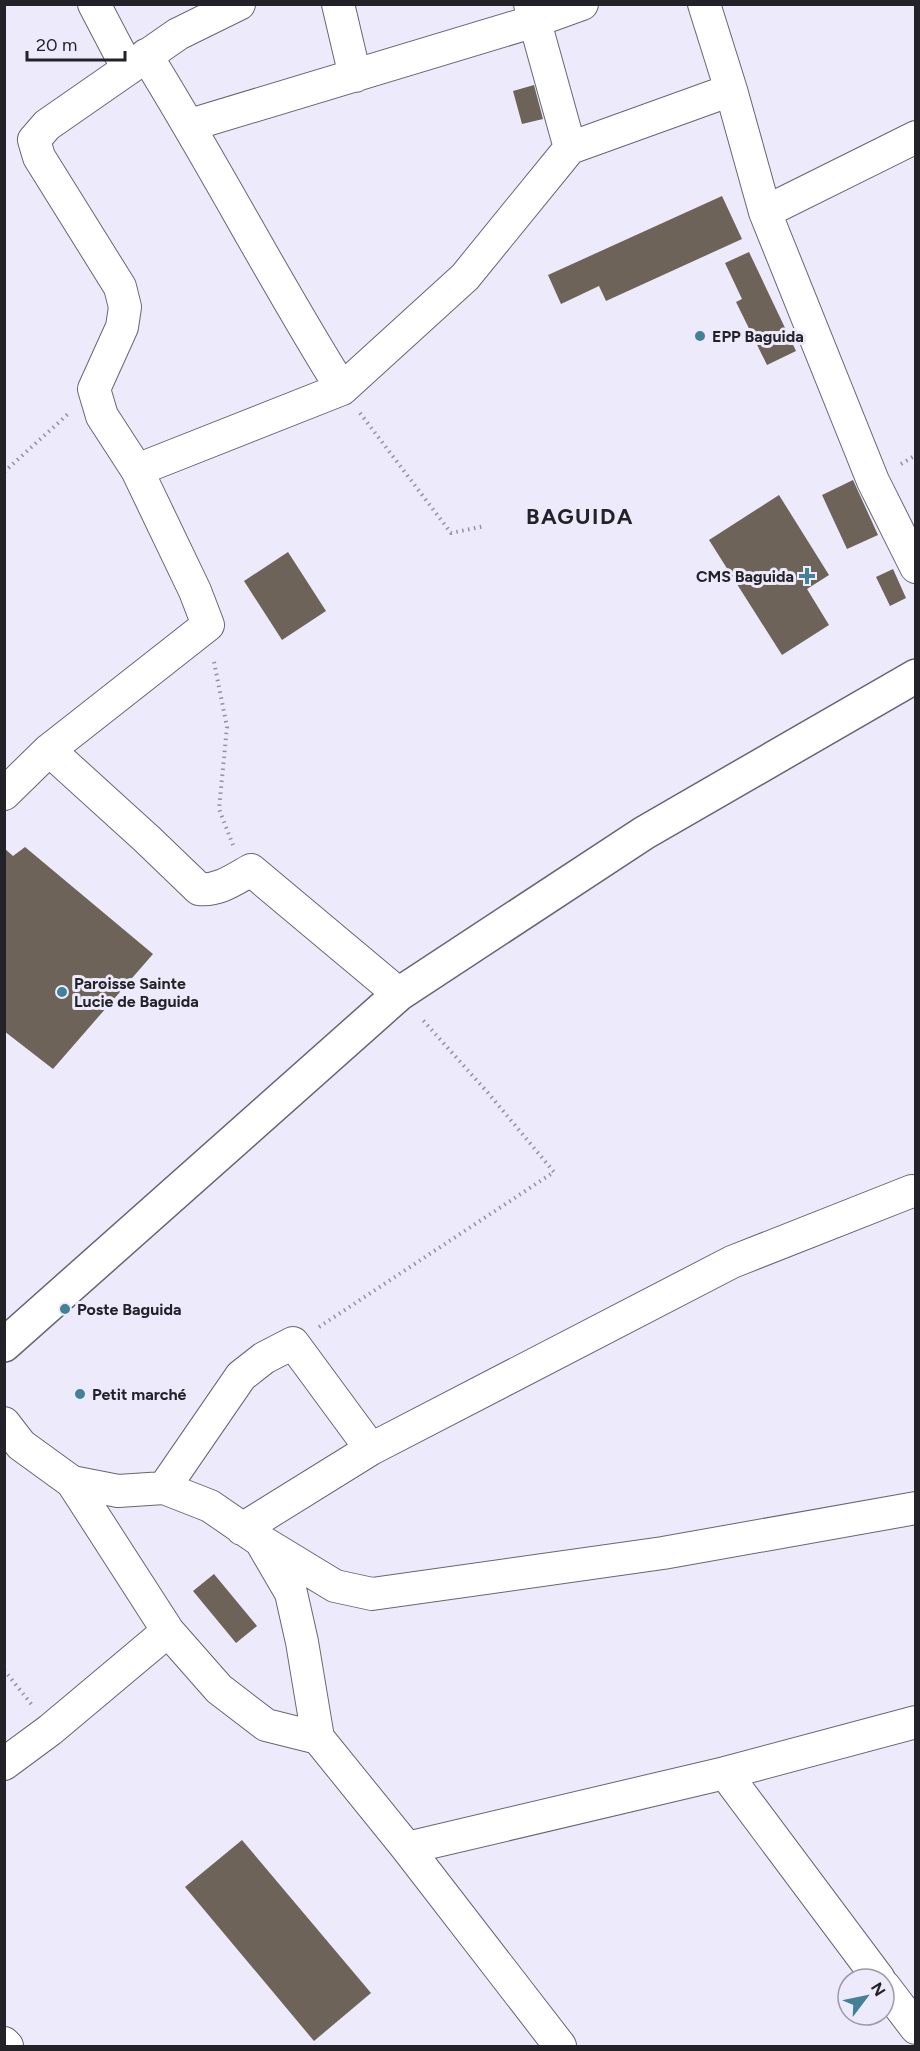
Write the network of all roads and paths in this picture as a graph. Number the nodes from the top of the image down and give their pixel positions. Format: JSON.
{"nodes":[{"id":1,"x":94,"y":4,"type":"edge"},
{"id":2,"x":239,"y":4,"type":"edge"},
{"id":3,"x":338,"y":4,"type":"edge"},
{"id":4,"x":582,"y":4,"type":"edge"},
{"id":5,"x":704,"y":4,"type":"edge"},
{"id":6,"x":532,"y":13,"type":"edge"},
{"id":7,"x":137,"y":62,"type":"junction"},
{"id":8,"x":355,"y":76,"type":"junction"},
{"id":9,"x":731,"y":90,"type":"junction"},
{"id":10,"x":190,"y":125,"type":"junction"},
{"id":11,"x":915,"y":137,"type":"edge"},
{"id":12,"x":570,"y":148,"type":"junction"},
{"id":13,"x":765,"y":212,"type":"junction"},
{"id":14,"x":342,"y":388,"type":"junction"},
{"id":15,"x":94,"y":389,"type":"junction"},
{"id":16,"x":136,"y":471,"type":"junction"},
{"id":17,"x":4,"y":472,"type":"edge"},
{"id":18,"x":485,"y":526,"type":"dead end"},
{"id":19,"x":915,"y":567,"type":"edge"},
{"id":20,"x":208,"y":625,"type":"junction"},
{"id":21,"x":915,"y":676,"type":"edge"},
{"id":22,"x":49,"y":750,"type":"junction"},
{"id":23,"x":4,"y":794,"type":"edge"},
{"id":24,"x":219,"y":809,"type":"dead end"},
{"id":25,"x":399,"y":994,"type":"junction"},
{"id":26,"x":912,"y":1191,"type":"dead end"},
{"id":27,"x":293,"y":1343,"type":"junction"},
{"id":28,"x":4,"y":1345,"type":"edge"},
{"id":29,"x":4,"y":1423,"type":"edge"},
{"id":30,"x":371,"y":1449,"type":"junction"},
{"id":31,"x":72,"y":1482,"type":"junction"},
{"id":32,"x":164,"y":1488,"type":"junction"},
{"id":33,"x":915,"y":1508,"type":"edge"},
{"id":34,"x":251,"y":1535,"type":"junction"},
{"id":35,"x":168,"y":1631,"type":"junction"},
{"id":36,"x":4,"y":1670,"type":"edge"},
{"id":37,"x":915,"y":1722,"type":"edge"},
{"id":38,"x":50,"y":1730,"type":"junction"},
{"id":39,"x":318,"y":1738,"type":"junction"},
{"id":40,"x":4,"y":1764,"type":"edge"},
{"id":41,"x":725,"y":1773,"type":"junction"},
{"id":42,"x":406,"y":1848,"type":"junction"},
{"id":43,"x":870,"y":1967,"type":"edge"},
{"id":44,"x":896,"y":2002,"type":"edge"},
{"id":45,"x":915,"y":2028,"type":"edge"},
{"id":46,"x":560,"y":2046,"type":"edge"}],
"edges":[{"from":1,"to":7,"type":"street"},
{"from":2,"to":7,"type":"street"},
{"from":3,"to":8,"type":"street"},
{"from":4,"to":6,"type":"street"},
{"from":5,"to":9,"type":"street"},
{"from":6,"to":8,"type":"street"},
{"from":6,"to":12,"type":"street"},
{"from":7,"to":10,"type":"street"},
{"from":7,"to":15,"type":"street"},
{"from":8,"to":10,"type":"street"},
{"from":9,"to":12,"type":"street"},
{"from":9,"to":13,"type":"street"},
{"from":10,"to":14,"type":"street"},
{"from":11,"to":13,"type":"street"},
{"from":12,"to":14,"type":"street"},
{"from":13,"to":19,"type":"street"},
{"from":14,"to":16,"type":"street"},
{"from":14,"to":18,"type":"path"},
{"from":15,"to":16,"type":"street"},
{"from":15,"to":17,"type":"path"},
{"from":16,"to":20,"type":"street"},
{"from":20,"to":22,"type":"street"},
{"from":20,"to":24,"type":"path"},
{"from":21,"to":25,"type":"street"},
{"from":22,"to":23,"type":"street"},
{"from":22,"to":25,"type":"street"},
{"from":25,"to":27,"type":"path"},
{"from":25,"to":28,"type":"street"},
{"from":26,"to":30,"type":"street"},
{"from":27,"to":30,"type":"street"},
{"from":27,"to":32,"type":"street"},
{"from":29,"to":31,"type":"street"},
{"from":30,"to":34,"type":"street"},
{"from":31,"to":32,"type":"street"},
{"from":31,"to":35,"type":"street"},
{"from":32,"to":34,"type":"street"},
{"from":33,"to":34,"type":"street"},
{"from":34,"to":39,"type":"street"},
{"from":35,"to":38,"type":"street"},
{"from":35,"to":39,"type":"street"},
{"from":36,"to":38,"type":"path"},
{"from":37,"to":41,"type":"street"},
{"from":38,"to":40,"type":"street"},
{"from":39,"to":42,"type":"street"},
{"from":41,"to":42,"type":"street"},
{"from":41,"to":43,"type":"street"},
{"from":42,"to":46,"type":"street"},
{"from":44,"to":45,"type":"street"}]}
